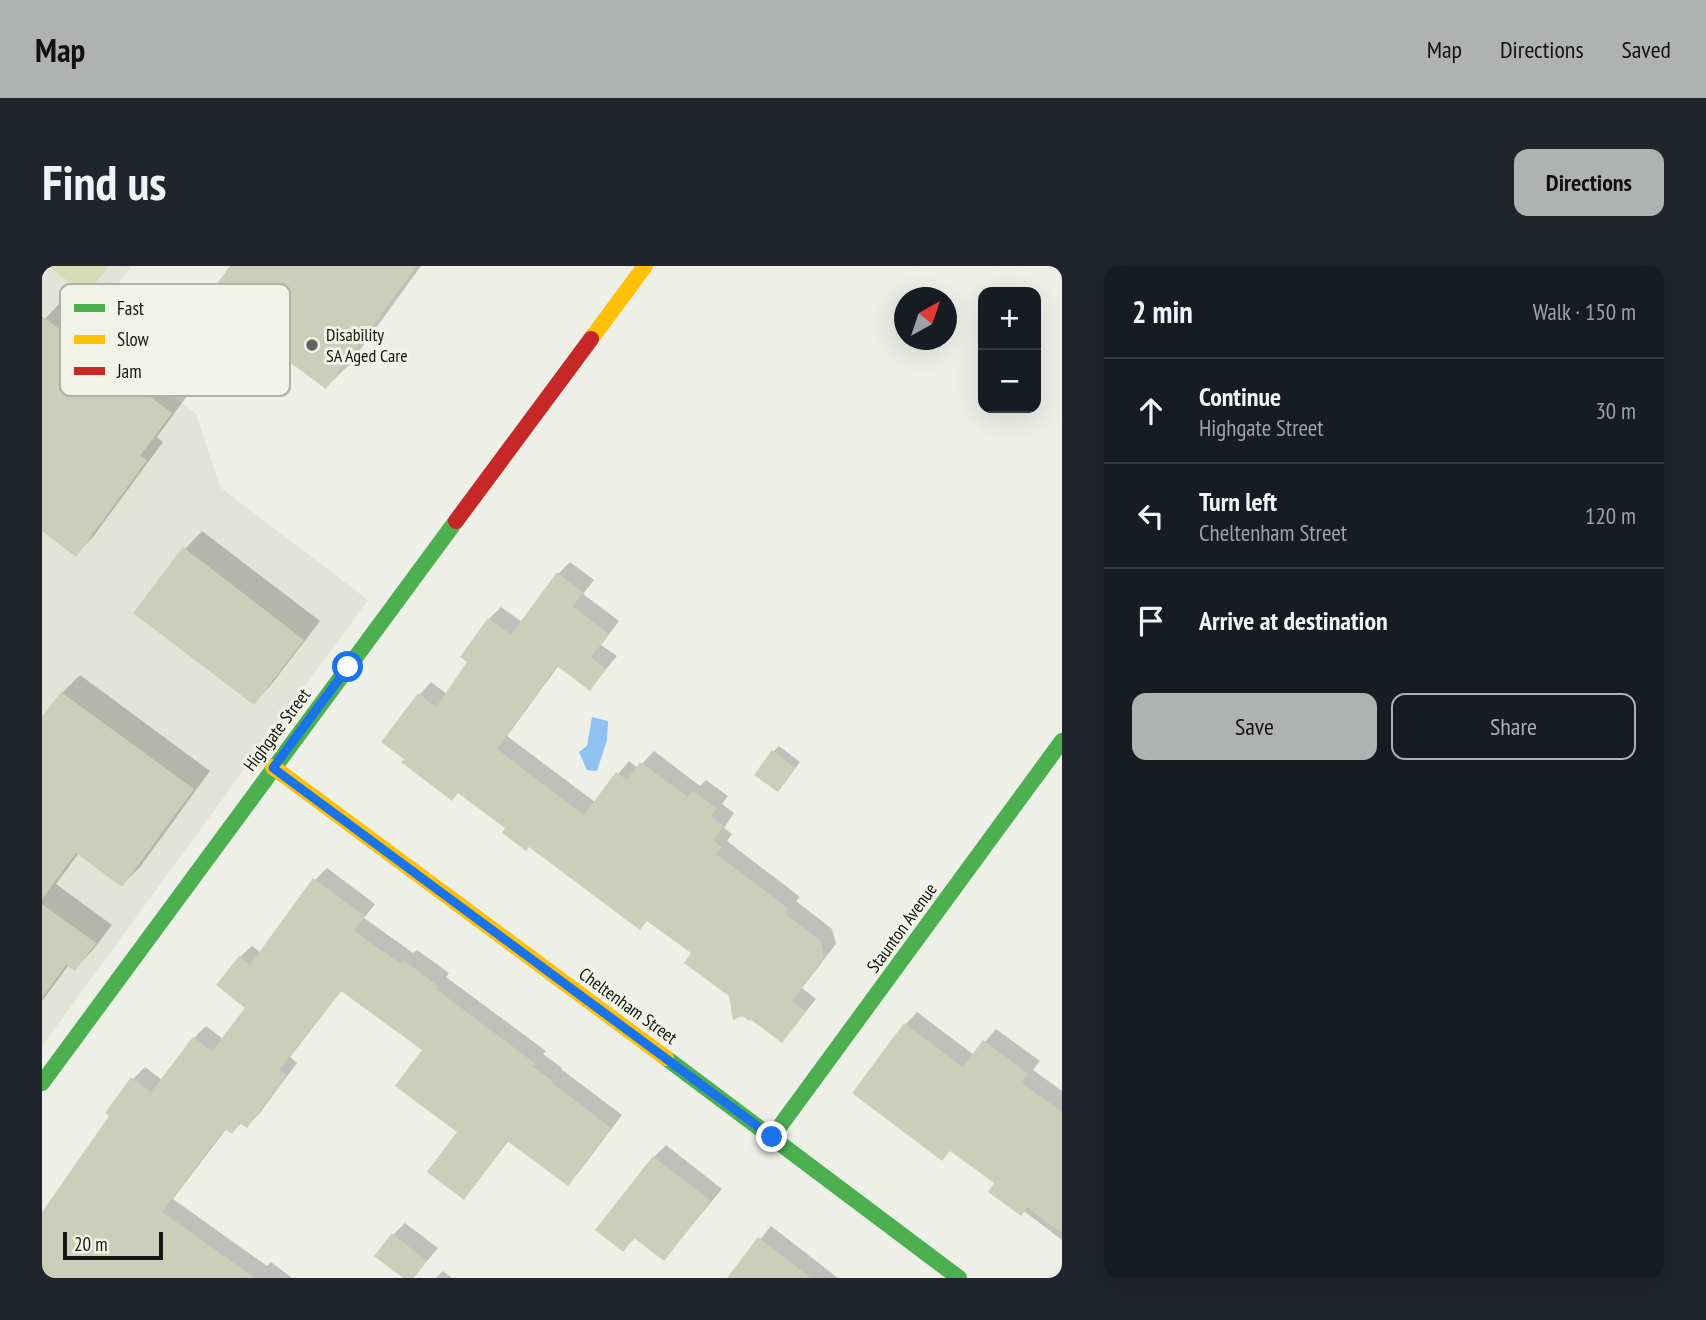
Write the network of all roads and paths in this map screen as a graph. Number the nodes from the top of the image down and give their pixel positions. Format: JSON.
{"nodes":[{"id":1,"x":645,"y":266,"type":"edge"},
{"id":2,"x":1062,"y":741,"type":"edge"},
{"id":3,"x":273,"y":768,"type":"junction"},
{"id":4,"x":42,"y":1083,"type":"edge"},
{"id":5,"x":772,"y":1137,"type":"junction"},
{"id":6,"x":959,"y":1278,"type":"edge"}],
"edges":[{"from":1,"to":3,"type":"street","name":"Highgate Street"},
{"from":2,"to":5,"type":"street","name":"Staunton Avenue"},
{"from":3,"to":4,"type":"street","name":"Highgate Street"},
{"from":3,"to":5,"type":"street","name":"Cheltenham Street"},
{"from":5,"to":6,"type":"street","name":"Cheltenham Street"}]}
